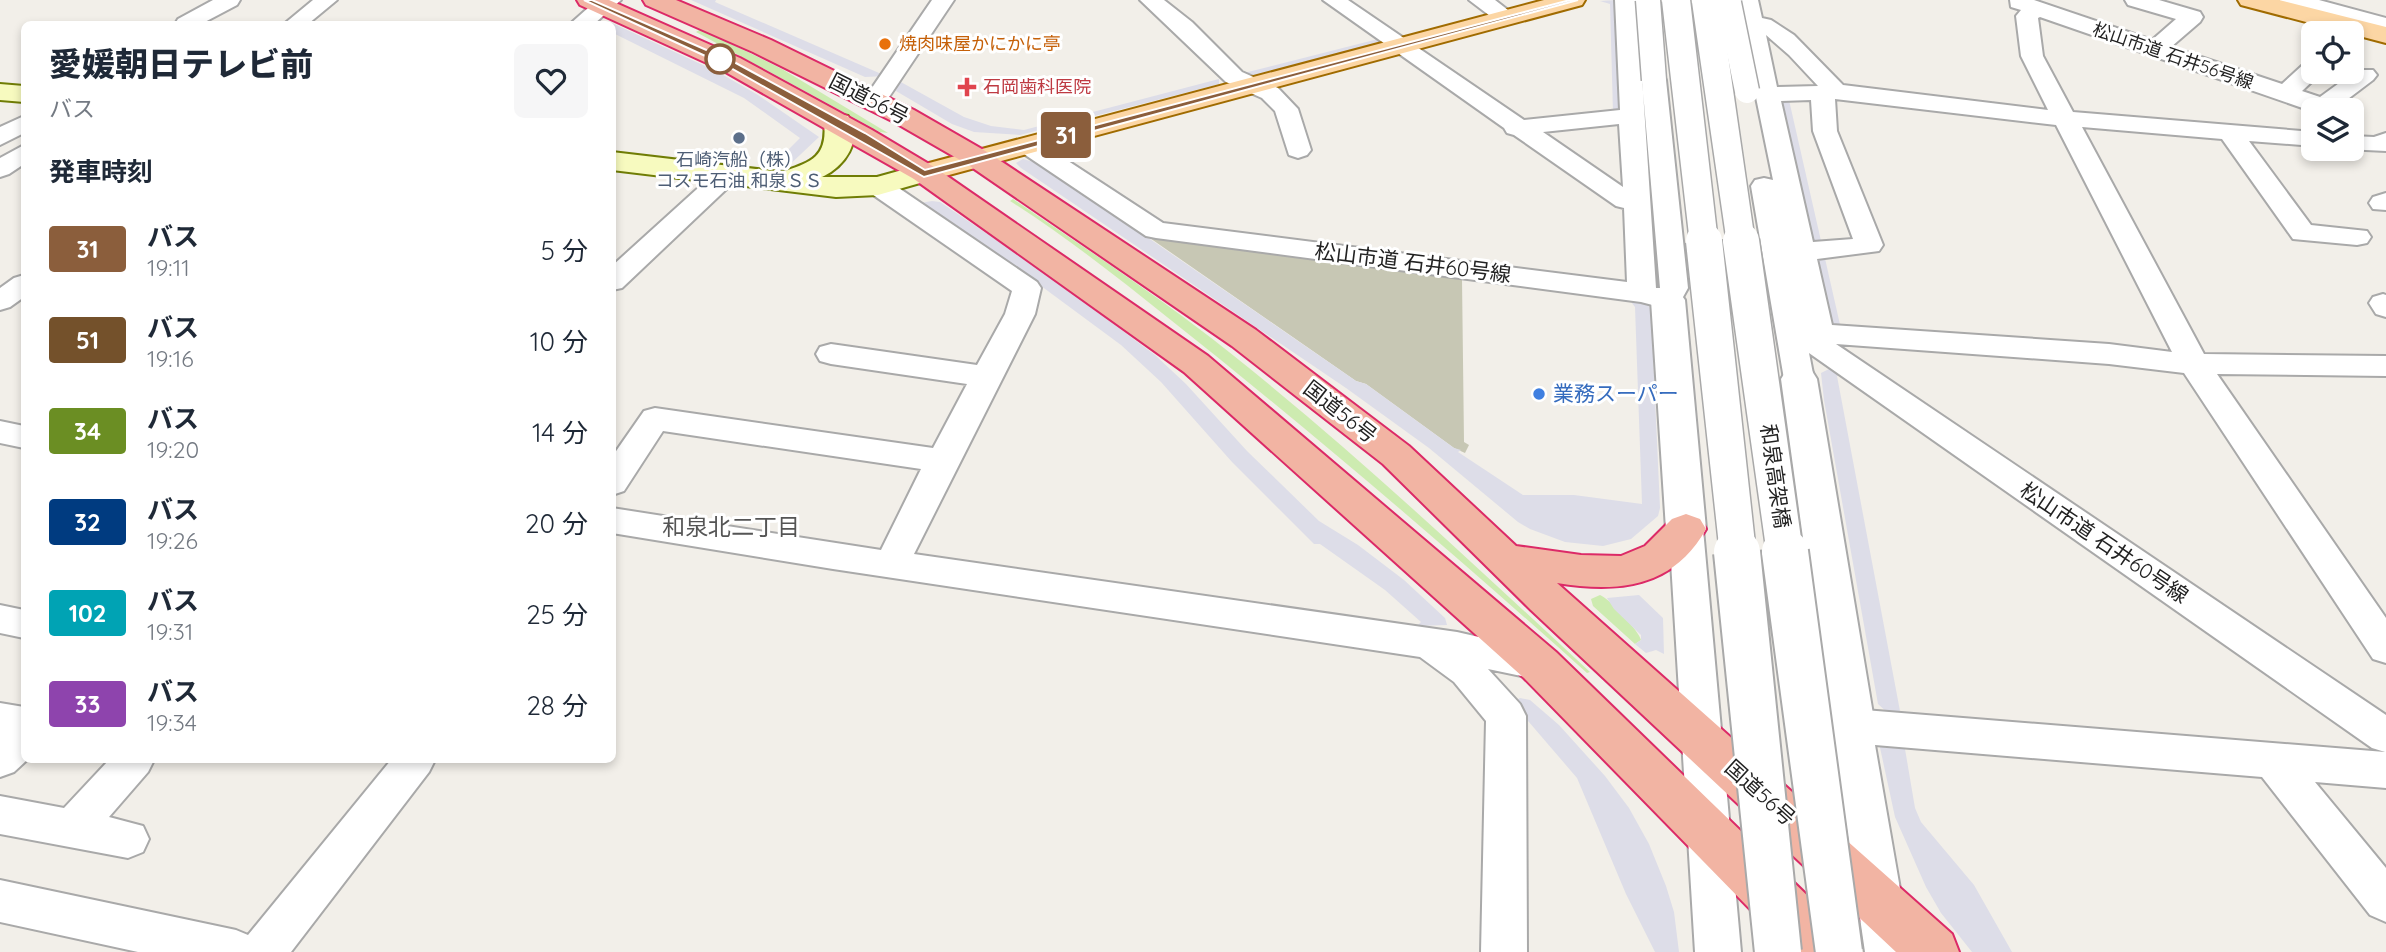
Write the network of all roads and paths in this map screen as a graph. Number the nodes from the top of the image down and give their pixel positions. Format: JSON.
{"nodes":[{"id":1,"x":229,"y":0,"type":"edge"},
{"id":2,"x":326,"y":0,"type":"edge"},
{"id":3,"x":655,"y":0,"type":"edge"},
{"id":4,"x":943,"y":0,"type":"edge"},
{"id":5,"x":1151,"y":0,"type":"edge"},
{"id":6,"x":1334,"y":0,"type":"edge"},
{"id":7,"x":1480,"y":0,"type":"edge"},
{"id":8,"x":1573,"y":0,"type":"edge"},
{"id":9,"x":1626,"y":0,"type":"edge"},
{"id":10,"x":1648,"y":0,"type":"edge"},
{"id":11,"x":1676,"y":0,"type":"edge"},
{"id":12,"x":1706,"y":0,"type":"edge"},
{"id":13,"x":1728,"y":0,"type":"edge"},
{"id":14,"x":2136,"y":0,"type":"edge"},
{"id":15,"x":2250,"y":0,"type":"edge"},
{"id":16,"x":2291,"y":0,"type":"edge"},
{"id":17,"x":600,"y":2,"type":"edge"},
{"id":18,"x":2026,"y":4,"type":"edge"},
{"id":19,"x":1749,"y":11,"type":"edge"},
{"id":20,"x":1506,"y":17,"type":"junction"},
{"id":21,"x":192,"y":21,"type":"edge"},
{"id":22,"x":299,"y":21,"type":"edge"},
{"id":23,"x":584,"y":21,"type":"edge"},
{"id":24,"x":2386,"y":26,"type":"edge"},
{"id":25,"x":2173,"y":33,"type":"junction"},
{"id":26,"x":2386,"y":35,"type":"edge"},
{"id":27,"x":1400,"y":45,"type":"junction"},
{"id":28,"x":2219,"y":48,"type":"dead end"},
{"id":29,"x":2154,"y":50,"type":"junction"},
{"id":30,"x":1628,"y":64,"type":"junction"},
{"id":31,"x":2365,"y":75,"type":"dead end"},
{"id":32,"x":2301,"y":79,"type":"edge"},
{"id":33,"x":1249,"y":85,"type":"junction"},
{"id":34,"x":1760,"y":87,"type":"junction"},
{"id":35,"x":0,"y":92,"type":"edge"},
{"id":36,"x":1829,"y":92,"type":"junction"},
{"id":37,"x":21,"y":94,"type":"edge"},
{"id":38,"x":2284,"y":94,"type":"junction"},
{"id":39,"x":2339,"y":98,"type":"edge"},
{"id":40,"x":2301,"y":99,"type":"edge"},
{"id":41,"x":875,"y":101,"type":"junction"},
{"id":42,"x":1632,"y":119,"type":"junction"},
{"id":43,"x":2063,"y":119,"type":"junction"},
{"id":44,"x":838,"y":122,"type":"junction"},
{"id":45,"x":21,"y":125,"type":"edge"},
{"id":46,"x":1517,"y":128,"type":"junction"},
{"id":47,"x":2228,"y":130,"type":"junction"},
{"id":48,"x":0,"y":138,"type":"edge"},
{"id":49,"x":2301,"y":138,"type":"edge"},
{"id":50,"x":1027,"y":145,"type":"junction"},
{"id":51,"x":1298,"y":150,"type":"dead end"},
{"id":52,"x":1806,"y":152,"type":"junction"},
{"id":53,"x":21,"y":155,"type":"edge"},
{"id":54,"x":977,"y":158,"type":"junction"},
{"id":55,"x":616,"y":162,"type":"edge"},
{"id":56,"x":0,"y":169,"type":"edge"},
{"id":57,"x":924,"y":173,"type":"junction"},
{"id":58,"x":727,"y":176,"type":"junction"},
{"id":59,"x":783,"y":182,"type":"junction"},
{"id":60,"x":878,"y":186,"type":"junction"},
{"id":61,"x":1637,"y":202,"type":"junction"},
{"id":62,"x":2357,"y":237,"type":"dead end"},
{"id":63,"x":1800,"y":250,"type":"junction"},
{"id":64,"x":618,"y":270,"type":"edge"},
{"id":65,"x":21,"y":286,"type":"edge"},
{"id":66,"x":1655,"y":297,"type":"junction"},
{"id":67,"x":0,"y":301,"type":"edge"},
{"id":68,"x":831,"y":354,"type":"dead end"},
{"id":69,"x":1813,"y":354,"type":"junction"},
{"id":70,"x":2194,"y":364,"type":"junction"},
{"id":71,"x":2386,"y":366,"type":"edge"},
{"id":72,"x":988,"y":377,"type":"junction"},
{"id":73,"x":0,"y":432,"type":"edge"},
{"id":74,"x":21,"y":436,"type":"edge"},
{"id":75,"x":942,"y":461,"type":"junction"},
{"id":76,"x":616,"y":477,"type":"edge"},
{"id":77,"x":616,"y":521,"type":"edge"},
{"id":78,"x":1686,"y":528,"type":"junction"},
{"id":79,"x":1504,"y":559,"type":"junction"},
{"id":80,"x":892,"y":563,"type":"junction"},
{"id":81,"x":1460,"y":595,"type":"junction"},
{"id":82,"x":0,"y":619,"type":"edge"},
{"id":83,"x":21,"y":623,"type":"edge"},
{"id":84,"x":1429,"y":643,"type":"junction"},
{"id":85,"x":2386,"y":649,"type":"edge"},
{"id":86,"x":1488,"y":653,"type":"junction"},
{"id":87,"x":1540,"y":665,"type":"junction"},
{"id":88,"x":1495,"y":702,"type":"junction"},
{"id":89,"x":0,"y":719,"type":"edge"},
{"id":90,"x":21,"y":722,"type":"edge"},
{"id":91,"x":1852,"y":726,"type":"junction"},
{"id":92,"x":2386,"y":736,"type":"edge"},
{"id":93,"x":21,"y":739,"type":"edge"},
{"id":94,"x":1703,"y":741,"type":"junction"},
{"id":95,"x":2272,"y":759,"type":"junction"},
{"id":96,"x":0,"y":760,"type":"edge"},
{"id":97,"x":131,"y":763,"type":"edge"},
{"id":98,"x":413,"y":763,"type":"edge"},
{"id":99,"x":2386,"y":770,"type":"edge"},
{"id":100,"x":0,"y":815,"type":"edge"},
{"id":101,"x":72,"y":829,"type":"junction"},
{"id":102,"x":1711,"y":836,"type":"junction"},
{"id":103,"x":128,"y":839,"type":"dead end"},
{"id":104,"x":0,"y":901,"type":"edge"},
{"id":105,"x":2386,"y":901,"type":"edge"},
{"id":106,"x":1880,"y":902,"type":"junction"},
{"id":107,"x":267,"y":950,"type":"edge"},
{"id":108,"x":1504,"y":952,"type":"edge"},
{"id":109,"x":1718,"y":952,"type":"edge"},
{"id":110,"x":1778,"y":952,"type":"edge"},
{"id":111,"x":1828,"y":952,"type":"edge"},
{"id":112,"x":1839,"y":952,"type":"edge"},
{"id":113,"x":1888,"y":952,"type":"edge"},
{"id":114,"x":1933,"y":952,"type":"edge"}],
"edges":[{"from":1,"to":21,"type":"street"},
{"from":2,"to":22,"type":"street"},
{"from":3,"to":41,"type":"highway","name":"国道56号"},
{"from":4,"to":41,"type":"street"},
{"from":5,"to":33,"type":"street"},
{"from":6,"to":27,"type":"street"},
{"from":7,"to":20,"type":"street"},
{"from":8,"to":20,"type":"main road"},
{"from":9,"to":30,"type":"street"},
{"from":10,"to":66,"type":"street","bridge":true},
{"from":11,"to":110,"type":"street","name":"和泉高架橋","bridge":true},
{"from":12,"to":112,"type":"street","name":"和泉高架橋","bridge":true},
{"from":13,"to":34,"type":"street","bridge":true},
{"from":14,"to":25,"type":"street"},
{"from":15,"to":26,"type":"main road"},
{"from":16,"to":24,"type":"street"},
{"from":17,"to":23,"type":"street"},
{"from":17,"to":44,"type":"highway","name":"国道56号"},
{"from":18,"to":29,"type":"street","name":"松山市道 石井56号線"},
{"from":18,"to":43,"type":"street"},
{"from":19,"to":34,"type":"street"},
{"from":19,"to":36,"type":"street"},
{"from":20,"to":27,"type":"main road"},
{"from":25,"to":28,"type":"street"},
{"from":25,"to":29,"type":"street"},
{"from":27,"to":33,"type":"main road"},
{"from":27,"to":46,"type":"street"},
{"from":29,"to":38,"type":"street","name":"松山市道 石井56号線"},
{"from":30,"to":34,"type":"street"},
{"from":30,"to":42,"type":"street"},
{"from":31,"to":39,"type":"street"},
{"from":32,"to":38,"type":"street"},
{"from":33,"to":50,"type":"main road"},
{"from":33,"to":51,"type":"street"},
{"from":34,"to":36,"type":"street"},
{"from":34,"to":52,"type":"street"},
{"from":34,"to":69,"type":"street"},
{"from":35,"to":37,"type":"main road"},
{"from":36,"to":43,"type":"street"},
{"from":36,"to":52,"type":"street"},
{"from":38,"to":40,"type":"street","name":"松山市道 石井56号線"},
{"from":41,"to":54,"type":"highway","name":"国道56号"},
{"from":42,"to":46,"type":"street"},
{"from":42,"to":61,"type":"street"},
{"from":43,"to":47,"type":"street"},
{"from":43,"to":70,"type":"street"},
{"from":44,"to":57,"type":"highway","name":"国道56号"},
{"from":44,"to":59,"type":"main road"},
{"from":45,"to":48,"type":"street"},
{"from":46,"to":61,"type":"street"},
{"from":47,"to":49,"type":"street"},
{"from":47,"to":62,"type":"street"},
{"from":50,"to":54,"type":"main road"},
{"from":50,"to":66,"type":"street","name":"松山市道 石井60号線"},
{"from":52,"to":63,"type":"street"},
{"from":52,"to":63,"type":"street"},
{"from":53,"to":56,"type":"street"},
{"from":54,"to":57,"type":"main road"},
{"from":54,"to":79,"type":"highway","name":"国道56号"},
{"from":55,"to":58,"type":"main road"},
{"from":57,"to":60,"type":"main road"},
{"from":57,"to":81,"type":"highway","name":"国道56号"},
{"from":58,"to":59,"type":"main road"},
{"from":58,"to":64,"type":"street"},
{"from":59,"to":60,"type":"main road"},
{"from":60,"to":72,"type":"street"},
{"from":61,"to":66,"type":"street"},
{"from":63,"to":69,"type":"street"},
{"from":65,"to":67,"type":"street"},
{"from":66,"to":78,"type":"street"},
{"from":68,"to":72,"type":"street"},
{"from":69,"to":70,"type":"street"},
{"from":69,"to":91,"type":"street"},
{"from":69,"to":92,"type":"street","name":"松山市道 石井60号線"},
{"from":70,"to":71,"type":"street"},
{"from":70,"to":85,"type":"street"},
{"from":72,"to":75,"type":"street"},
{"from":73,"to":74,"type":"street"},
{"from":75,"to":76,"type":"street"},
{"from":75,"to":80,"type":"street"},
{"from":77,"to":80,"type":"street"},
{"from":78,"to":79,"type":"highway"},
{"from":78,"to":94,"type":"street"},
{"from":79,"to":94,"type":"highway","name":"国道56号"},
{"from":80,"to":84,"type":"street"},
{"from":81,"to":86,"type":"street"},
{"from":81,"to":87,"type":"highway","name":"国道56号"},
{"from":82,"to":83,"type":"street"},
{"from":84,"to":86,"type":"street"},
{"from":84,"to":88,"type":"street"},
{"from":86,"to":87,"type":"street"},
{"from":86,"to":88,"type":"street"},
{"from":87,"to":102,"type":"highway","name":"国道56号"},
{"from":88,"to":108,"type":"street"},
{"from":89,"to":90,"type":"street"},
{"from":91,"to":95,"type":"street"},
{"from":91,"to":106,"type":"street"},
{"from":93,"to":96,"type":"street"},
{"from":94,"to":102,"type":"street"},
{"from":94,"to":106,"type":"highway","name":"国道56号"},
{"from":95,"to":99,"type":"street"},
{"from":95,"to":105,"type":"street"},
{"from":97,"to":101,"type":"street"},
{"from":98,"to":107,"type":"street"},
{"from":100,"to":101,"type":"street"},
{"from":101,"to":103,"type":"street"},
{"from":102,"to":109,"type":"street"},
{"from":102,"to":111,"type":"highway","name":"国道56号"},
{"from":104,"to":107,"type":"street"},
{"from":106,"to":113,"type":"street"},
{"from":106,"to":114,"type":"highway","name":"国道56号"}]}
